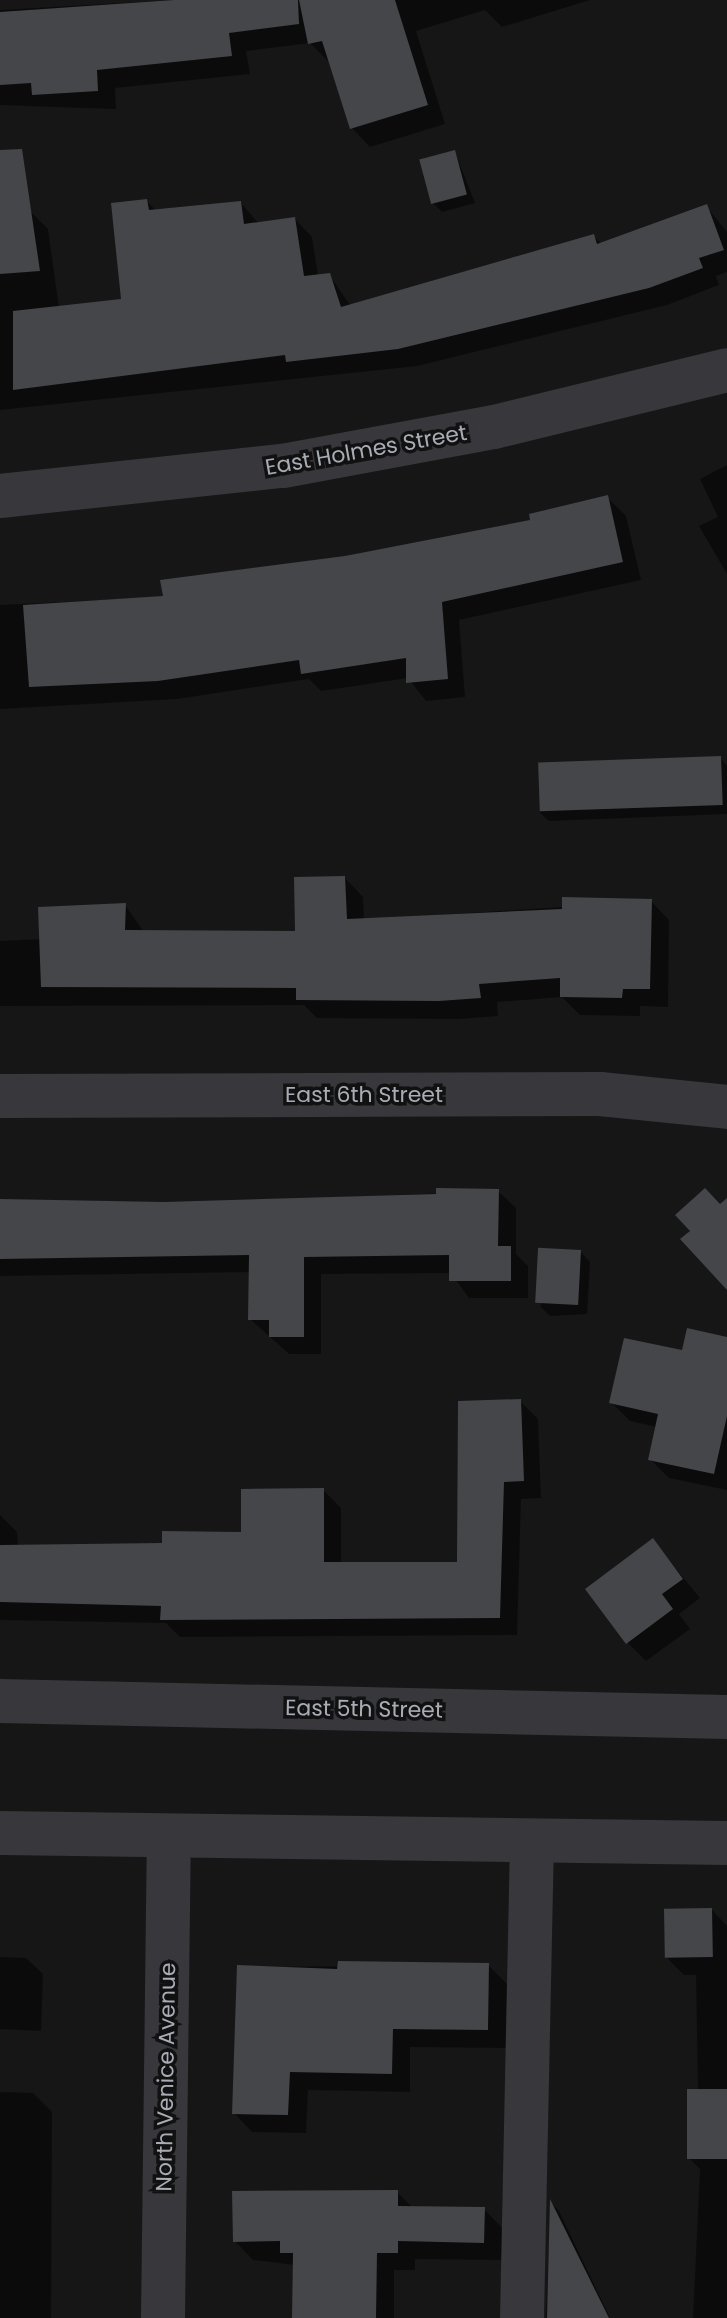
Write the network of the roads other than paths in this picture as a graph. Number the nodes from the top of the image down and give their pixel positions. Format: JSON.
{"nodes":[{"id":1,"x":727,"y":370,"type":"edge"},
{"id":2,"x":0,"y":496,"type":"edge"},
{"id":3,"x":0,"y":1096,"type":"edge"},
{"id":4,"x":727,"y":1107,"type":"edge"},
{"id":5,"x":0,"y":1701,"type":"edge"},
{"id":6,"x":727,"y":1717,"type":"edge"},
{"id":7,"x":0,"y":1833,"type":"edge"},
{"id":8,"x":169,"y":1836,"type":"junction"},
{"id":9,"x":532,"y":1841,"type":"junction"},
{"id":10,"x":727,"y":1843,"type":"edge"},
{"id":11,"x":163,"y":2318,"type":"edge"},
{"id":12,"x":522,"y":2318,"type":"edge"}],
"edges":[{"from":1,"to":2,"type":"street","name":"East Holmes Street"},
{"from":3,"to":4,"type":"street","name":"East 6th Street"},
{"from":5,"to":6,"type":"street","name":"East 5th Street"},
{"from":7,"to":8,"type":"street"},
{"from":8,"to":9,"type":"street"},
{"from":8,"to":11,"type":"street","name":"North Venice Avenue"},
{"from":9,"to":10,"type":"street"},
{"from":9,"to":12,"type":"street"}]}
